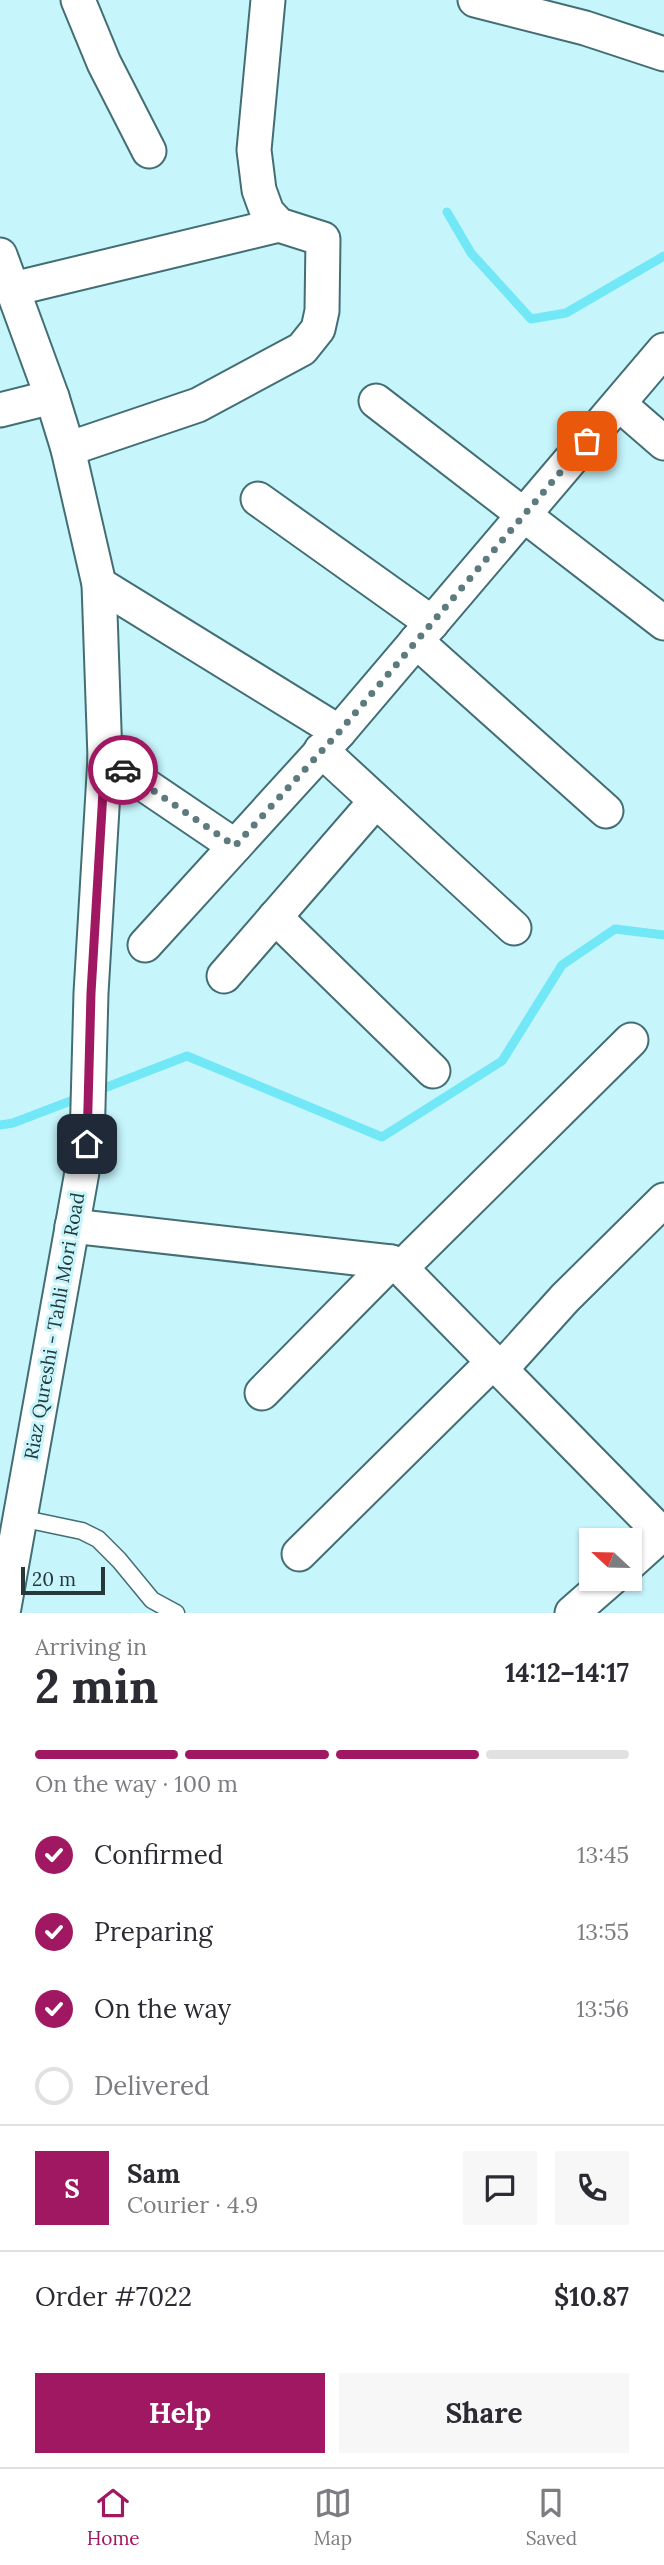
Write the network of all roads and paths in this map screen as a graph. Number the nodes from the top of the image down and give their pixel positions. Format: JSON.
{"nodes":[{"id":1,"x":78,"y":0,"type":"edge"},
{"id":2,"x":268,"y":0,"type":"edge"},
{"id":3,"x":475,"y":0,"type":"edge"},
{"id":4,"x":589,"y":14,"type":"edge"},
{"id":5,"x":664,"y":54,"type":"edge"},
{"id":6,"x":149,"y":151,"type":"dead end"},
{"id":7,"x":279,"y":226,"type":"junction"},
{"id":8,"x":0,"y":255,"type":"edge"},
{"id":9,"x":13,"y":289,"type":"junction"},
{"id":10,"x":664,"y":351,"type":"edge"},
{"id":11,"x":52,"y":397,"type":"junction"},
{"id":12,"x":376,"y":401,"type":"dead end"},
{"id":13,"x":619,"y":404,"type":"junction"},
{"id":14,"x":0,"y":410,"type":"edge"},
{"id":15,"x":664,"y":443,"type":"edge"},
{"id":16,"x":68,"y":449,"type":"junction"},
{"id":17,"x":258,"y":499,"type":"dead end"},
{"id":18,"x":524,"y":515,"type":"junction"},
{"id":19,"x":99,"y":584,"type":"junction"},
{"id":20,"x":664,"y":622,"type":"edge"},
{"id":21,"x":424,"y":632,"type":"junction"},
{"id":22,"x":330,"y":741,"type":"junction"},
{"id":23,"x":105,"y":758,"type":"junction"},
{"id":24,"x":375,"y":802,"type":"junction"},
{"id":25,"x":606,"y":811,"type":"dead end"},
{"id":26,"x":235,"y":846,"type":"junction"},
{"id":27,"x":275,"y":917,"type":"junction"},
{"id":28,"x":514,"y":928,"type":"dead end"},
{"id":29,"x":145,"y":945,"type":"dead end"},
{"id":30,"x":224,"y":976,"type":"dead end"},
{"id":31,"x":631,"y":1040,"type":"dead end"},
{"id":32,"x":433,"y":1071,"type":"dead end"},
{"id":33,"x":658,"y":1217,"type":"edge"},
{"id":34,"x":72,"y":1226,"type":"junction"},
{"id":35,"x":396,"y":1265,"type":"junction"},
{"id":36,"x":498,"y":1365,"type":"junction"},
{"id":37,"x":262,"y":1394,"type":"dead end"},
{"id":38,"x":20,"y":1518,"type":"junction"},
{"id":39,"x":663,"y":1535,"type":"edge"},
{"id":40,"x":642,"y":1553,"type":"edge"},
{"id":41,"x":299,"y":1554,"type":"dead end"},
{"id":42,"x":597,"y":1591,"type":"edge"},
{"id":43,"x":3,"y":1613,"type":"edge"},
{"id":44,"x":176,"y":1613,"type":"edge"},
{"id":45,"x":572,"y":1613,"type":"edge"}],
"edges":[{"from":1,"to":6,"type":"street"},
{"from":2,"to":7,"type":"street"},
{"from":3,"to":4,"type":"street"},
{"from":4,"to":5,"type":"street"},
{"from":7,"to":9,"type":"street"},
{"from":7,"to":16,"type":"street"},
{"from":8,"to":9,"type":"street","name":"Riaz Qureshi - Tahli Mori Road"},
{"from":9,"to":11,"type":"street","name":"Riaz Qureshi - Tahli Mori Road"},
{"from":10,"to":13,"type":"street"},
{"from":11,"to":14,"type":"street"},
{"from":11,"to":16,"type":"street","name":"Riaz Qureshi - Tahli Mori Road"},
{"from":12,"to":18,"type":"street"},
{"from":13,"to":15,"type":"street"},
{"from":13,"to":18,"type":"street"},
{"from":16,"to":19,"type":"street","name":"Riaz Qureshi - Tahli Mori Road"},
{"from":17,"to":21,"type":"street"},
{"from":18,"to":20,"type":"street"},
{"from":18,"to":21,"type":"street"},
{"from":19,"to":22,"type":"street"},
{"from":19,"to":23,"type":"street","name":"Riaz Qureshi - Tahli Mori Road"},
{"from":21,"to":22,"type":"street"},
{"from":21,"to":25,"type":"street"},
{"from":22,"to":24,"type":"street"},
{"from":22,"to":26,"type":"street"},
{"from":23,"to":26,"type":"street"},
{"from":23,"to":34,"type":"street","name":"Riaz Qureshi - Tahli Mori Road"},
{"from":24,"to":27,"type":"street"},
{"from":24,"to":28,"type":"street"},
{"from":26,"to":29,"type":"street"},
{"from":27,"to":30,"type":"street"},
{"from":27,"to":32,"type":"street"},
{"from":31,"to":35,"type":"street"},
{"from":33,"to":36,"type":"street"},
{"from":34,"to":35,"type":"street"},
{"from":34,"to":38,"type":"street","name":"Riaz Qureshi - Tahli Mori Road"},
{"from":35,"to":36,"type":"street"},
{"from":35,"to":37,"type":"street"},
{"from":36,"to":39,"type":"street"},
{"from":36,"to":41,"type":"street"},
{"from":38,"to":43,"type":"street","name":"Riaz Qureshi - Tahli Mori Road"},
{"from":38,"to":44,"type":"lane"},
{"from":39,"to":40,"type":"street"},
{"from":42,"to":45,"type":"street"}]}
